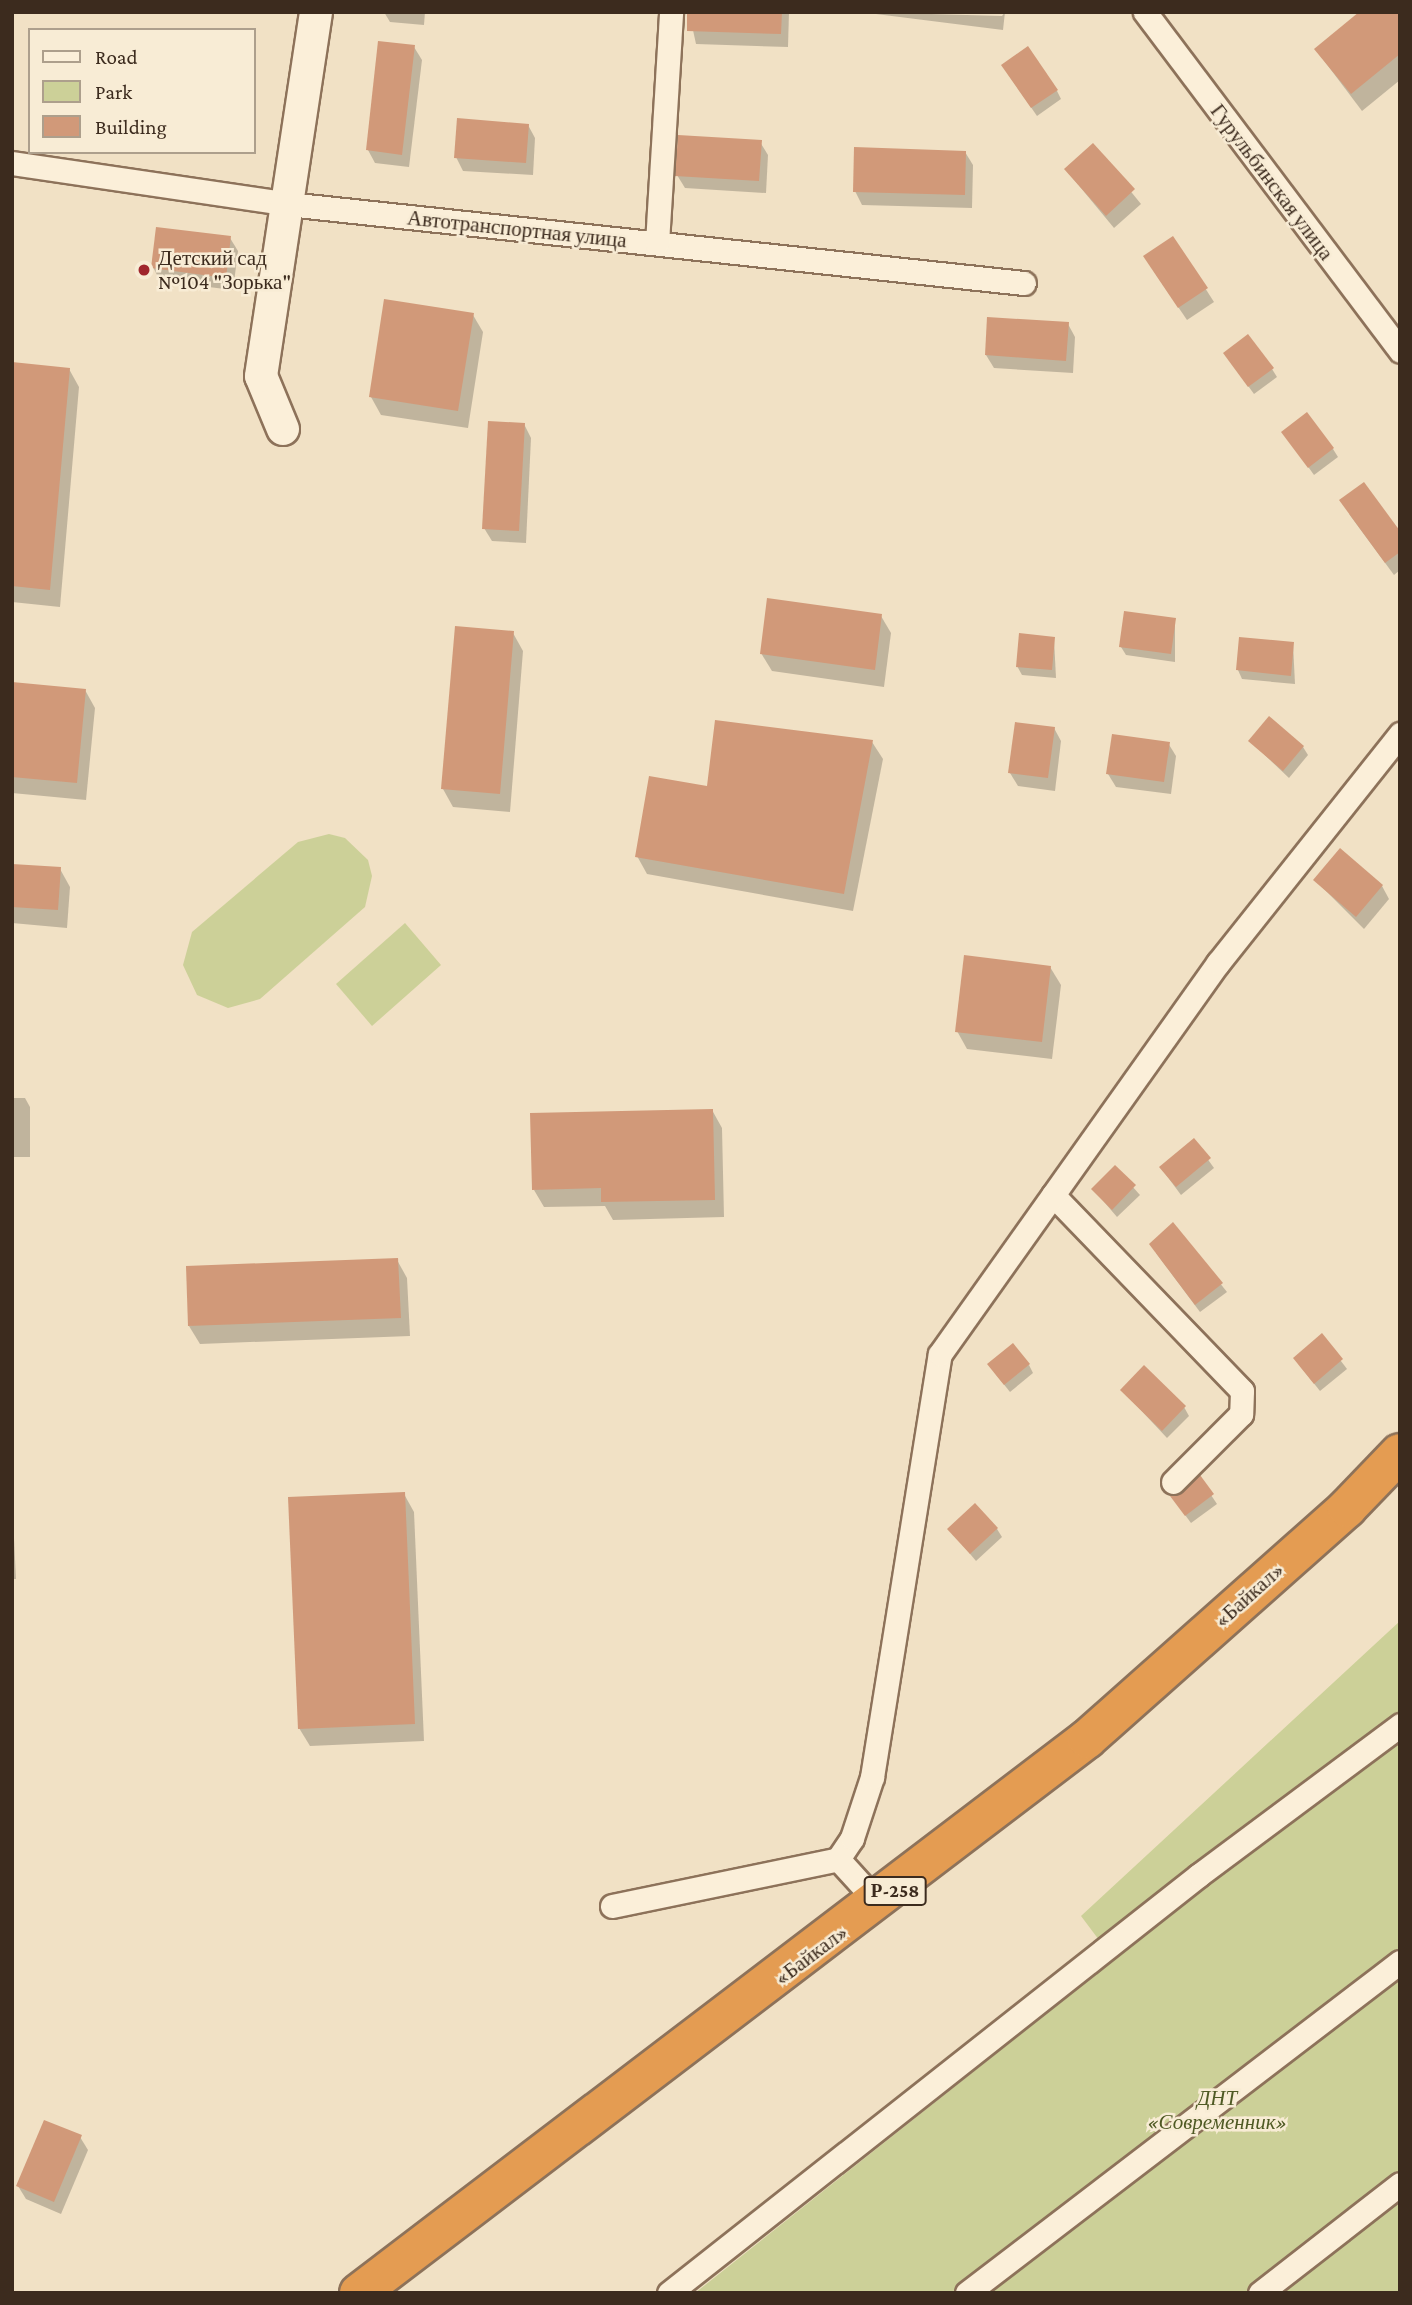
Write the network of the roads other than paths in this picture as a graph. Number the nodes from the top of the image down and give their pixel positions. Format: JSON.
{"nodes":[{"id":1,"x":316,"y":12,"type":"edge"},
{"id":2,"x":671,"y":12,"type":"edge"},
{"id":3,"x":1145,"y":12,"type":"edge"},
{"id":4,"x":12,"y":163,"type":"edge"},
{"id":5,"x":288,"y":204,"type":"junction"},
{"id":6,"x":657,"y":243,"type":"junction"},
{"id":7,"x":1024,"y":283,"type":"dead end"},
{"id":8,"x":1400,"y":351,"type":"edge"},
{"id":9,"x":283,"y":429,"type":"dead end"},
{"id":10,"x":1400,"y":734,"type":"edge"},
{"id":11,"x":1053,"y":1195,"type":"junction"},
{"id":12,"x":1400,"y":1453,"type":"edge"},
{"id":13,"x":1173,"y":1482,"type":"dead end"},
{"id":14,"x":1400,"y":1726,"type":"edge"},
{"id":15,"x":838,"y":1859,"type":"junction"},
{"id":16,"x":879,"y":1904,"type":"junction"},
{"id":17,"x":612,"y":1906,"type":"dead end"},
{"id":18,"x":1400,"y":1962,"type":"edge"},
{"id":19,"x":1400,"y":2184,"type":"edge"},
{"id":20,"x":359,"y":2293,"type":"edge"},
{"id":21,"x":669,"y":2293,"type":"edge"},
{"id":22,"x":967,"y":2293,"type":"edge"},
{"id":23,"x":1260,"y":2293,"type":"edge"}],
"edges":[{"from":1,"to":5,"type":"street"},
{"from":2,"to":6,"type":"street"},
{"from":3,"to":8,"type":"street","name":"Гурульбинская улица"},
{"from":4,"to":5,"type":"street","name":"Автотранспортная улица"},
{"from":5,"to":6,"type":"street","name":"Автотранспортная улица"},
{"from":5,"to":9,"type":"street"},
{"from":6,"to":7,"type":"street","name":"Автотранспортная улица"},
{"from":10,"to":11,"type":"street"},
{"from":11,"to":13,"type":"street"},
{"from":11,"to":15,"type":"street"},
{"from":12,"to":16,"type":"highway","name":"«Байкал»","number":"Р-258"},
{"from":14,"to":21,"type":"street"},
{"from":15,"to":16,"type":"street"},
{"from":15,"to":17,"type":"street"},
{"from":16,"to":20,"type":"highway","name":"«Байкал»","number":"Р-258"},
{"from":18,"to":22,"type":"street"},
{"from":19,"to":23,"type":"street"}]}
